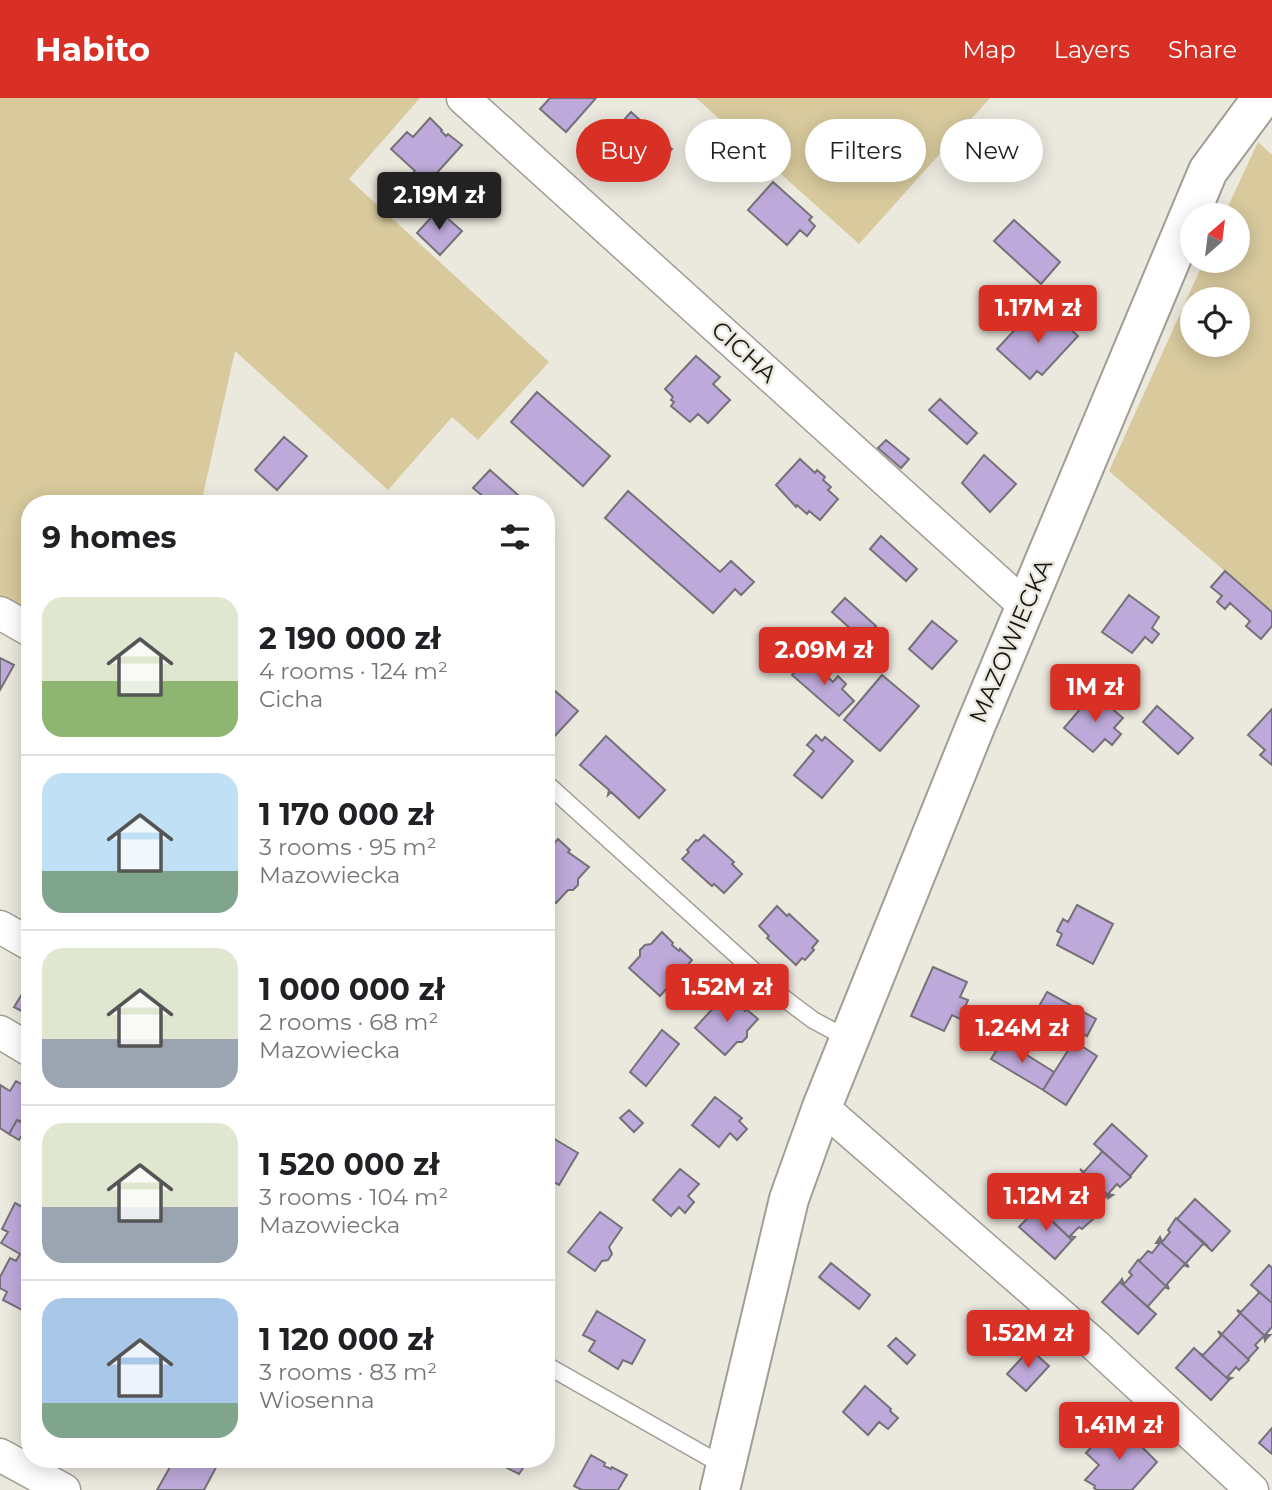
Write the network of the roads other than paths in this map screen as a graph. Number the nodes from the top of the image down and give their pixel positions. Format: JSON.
{"nodes":[{"id":1,"x":463,"y":98,"type":"edge"},
{"id":2,"x":1262,"y":98,"type":"edge"},
{"id":3,"x":1025,"y":606,"type":"junction"},
{"id":4,"x":0,"y":613,"type":"edge"},
{"id":5,"x":21,"y":625,"type":"edge"},
{"id":6,"x":555,"y":791,"type":"edge"},
{"id":7,"x":0,"y":927,"type":"edge"},
{"id":8,"x":21,"y":939,"type":"edge"},
{"id":9,"x":0,"y":1032,"type":"edge"},
{"id":10,"x":849,"y":1040,"type":"junction"},
{"id":11,"x":21,"y":1045,"type":"edge"},
{"id":12,"x":822,"y":1107,"type":"junction"},
{"id":13,"x":555,"y":1371,"type":"edge"},
{"id":14,"x":0,"y":1455,"type":"edge"},
{"id":15,"x":21,"y":1466,"type":"edge"},
{"id":16,"x":24,"y":1468,"type":"edge"},
{"id":17,"x":722,"y":1478,"type":"edge"},
{"id":18,"x":64,"y":1490,"type":"edge"},
{"id":19,"x":1252,"y":1490,"type":"edge"}],
"edges":[{"from":1,"to":3,"type":"street","name":"CICHA"},
{"from":2,"to":3,"type":"street","name":"MAZOWIECKA"},
{"from":3,"to":10,"type":"street","name":"MAZOWIECKA"},
{"from":4,"to":5,"type":"street"},
{"from":6,"to":10,"type":"lane"},
{"from":7,"to":8,"type":"street"},
{"from":9,"to":11,"type":"street"},
{"from":10,"to":12,"type":"street","name":"MAZOWIECKA"},
{"from":12,"to":17,"type":"street","name":"MAZOWIECKA"},
{"from":12,"to":19,"type":"street"},
{"from":13,"to":17,"type":"lane"},
{"from":14,"to":15,"type":"street"},
{"from":16,"to":18,"type":"street"}]}
